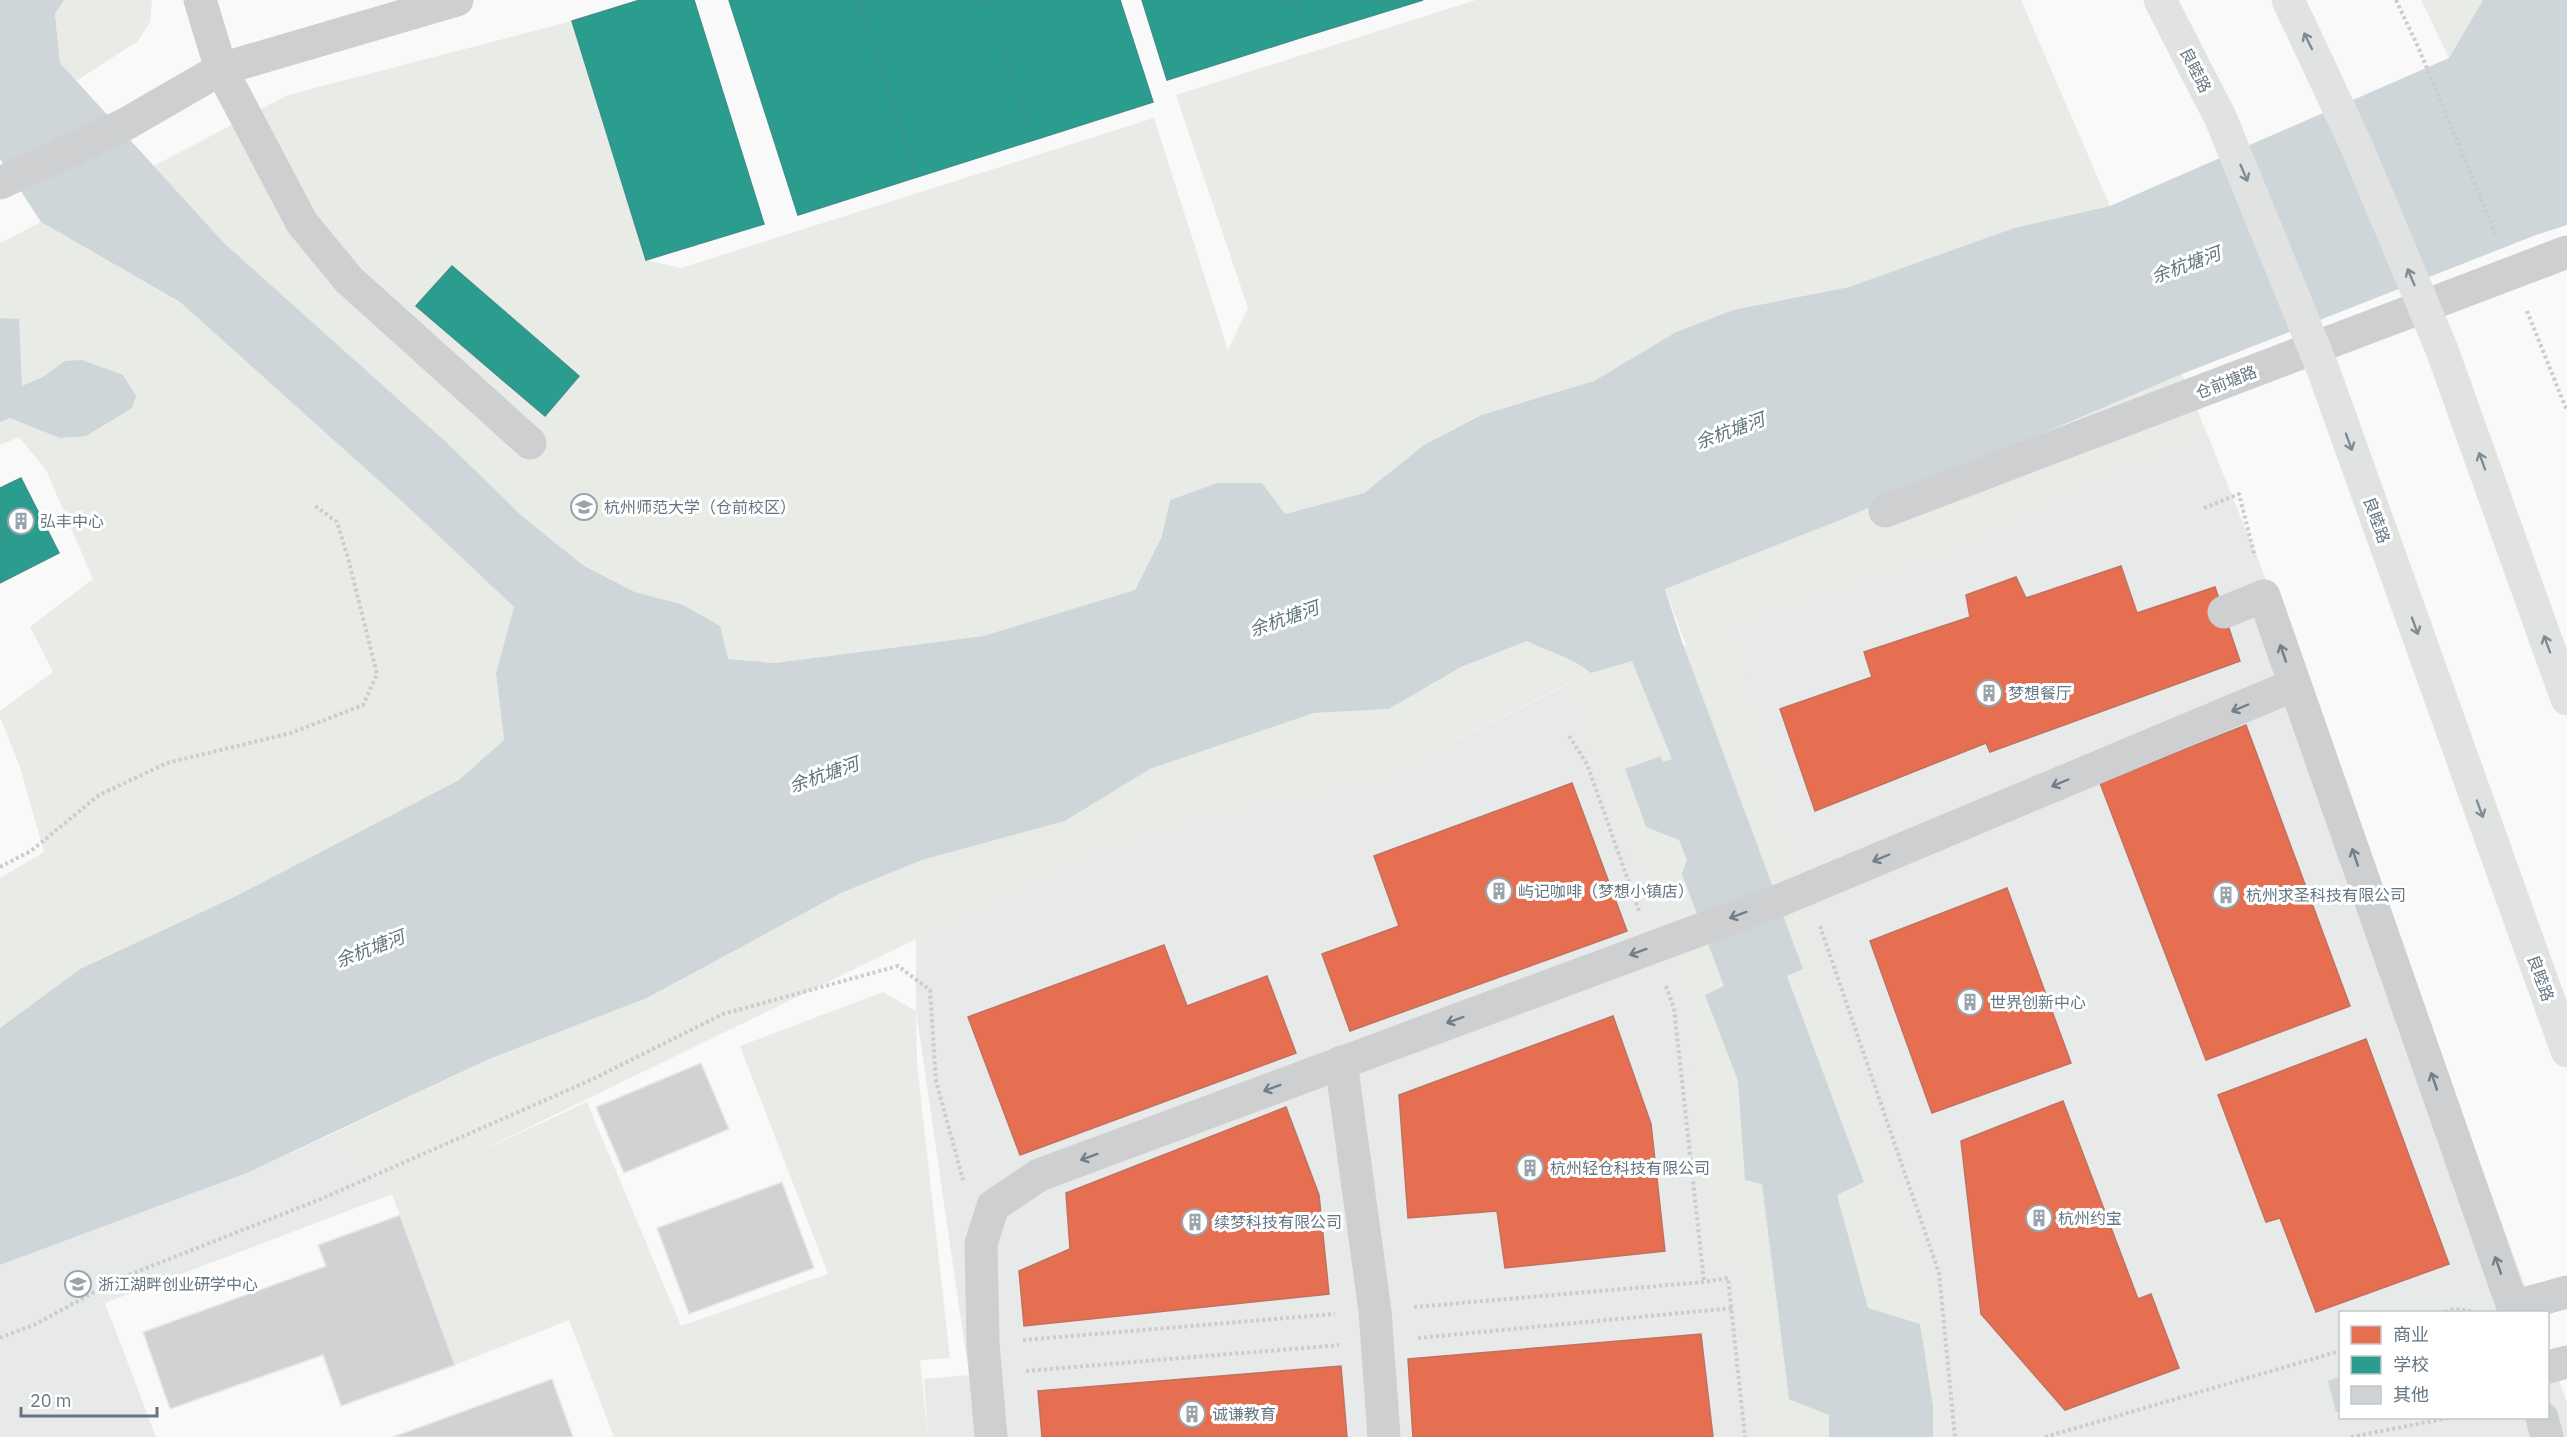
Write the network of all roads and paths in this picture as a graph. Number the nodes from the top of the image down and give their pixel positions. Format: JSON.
{"nodes":[{"id":1,"x":200,"y":0,"type":"edge"},
{"id":2,"x":457,"y":0,"type":"edge"},
{"id":3,"x":2160,"y":0,"type":"edge"},
{"id":4,"x":2288,"y":0,"type":"edge"},
{"id":5,"x":2396,"y":0,"type":"edge"},
{"id":6,"x":221,"y":69,"type":"junction"},
{"id":7,"x":1,"y":183,"type":"edge"},
{"id":8,"x":2498,"y":240,"type":"dead end"},
{"id":9,"x":2567,"y":252,"type":"edge"},
{"id":10,"x":2525,"y":304,"type":"dead end"},
{"id":11,"x":2567,"y":411,"type":"edge"},
{"id":12,"x":530,"y":442,"type":"dead end"},
{"id":13,"x":314,"y":505,"type":"dead end"},
{"id":14,"x":2204,"y":508,"type":"dead end"},
{"id":15,"x":1885,"y":511,"type":"dead end"},
{"id":16,"x":2247,"y":524,"type":"dead end"},
{"id":17,"x":2224,"y":612,"type":"dead end"},
{"id":18,"x":2294,"y":685,"type":"junction"},
{"id":19,"x":2567,"y":699,"type":"edge"},
{"id":20,"x":1569,"y":736,"type":"dead end"},
{"id":21,"x":0,"y":867,"type":"edge"},
{"id":22,"x":1632,"y":891,"type":"dead end"},
{"id":23,"x":1826,"y":945,"type":"dead end"},
{"id":24,"x":1664,"y":980,"type":"dead end"},
{"id":25,"x":2567,"y":1051,"type":"edge"},
{"id":26,"x":1341,"y":1062,"type":"junction"},
{"id":27,"x":981,"y":1244,"type":"junction"},
{"id":28,"x":1704,"y":1282,"type":"junction"},
{"id":29,"x":2567,"y":1292,"type":"edge"},
{"id":30,"x":2454,"y":1309,"type":"dead end"},
{"id":31,"x":2514,"y":1310,"type":"edge"},
{"id":32,"x":1375,"y":1311,"type":"junction"},
{"id":33,"x":2448,"y":1311,"type":"edge"},
{"id":34,"x":0,"y":1338,"type":"edge"},
{"id":35,"x":983,"y":1344,"type":"junction"},
{"id":36,"x":2339,"y":1351,"type":"edge"},
{"id":37,"x":2567,"y":1362,"type":"edge"},
{"id":38,"x":2549,"y":1367,"type":"edge"},
{"id":39,"x":2443,"y":1419,"type":"edge"},
{"id":40,"x":2542,"y":1419,"type":"edge"},
{"id":41,"x":992,"y":1437,"type":"edge"},
{"id":42,"x":1384,"y":1437,"type":"edge"},
{"id":43,"x":1744,"y":1437,"type":"edge"},
{"id":44,"x":1956,"y":1437,"type":"edge"},
{"id":45,"x":2045,"y":1437,"type":"edge"},
{"id":46,"x":2351,"y":1437,"type":"edge"},
{"id":47,"x":2547,"y":1437,"type":"edge"}],
"edges":[{"from":1,"to":6,"type":"lane"},
{"from":2,"to":6,"type":"lane"},
{"from":3,"to":25,"type":"main road","name":"良睦路","one_way":true},
{"from":19,"to":4,"type":"main road","one_way":true},
{"from":5,"to":8,"type":"path"},
{"from":6,"to":7,"type":"lane"},
{"from":6,"to":12,"type":"lane"},
{"from":9,"to":15,"type":"lane","name":"仓前塘路"},
{"from":10,"to":11,"type":"path"},
{"from":13,"to":21,"type":"path"},
{"from":14,"to":16,"type":"path"},
{"from":18,"to":17,"type":"lane","one_way":true},
{"from":18,"to":26,"type":"lane","one_way":true},
{"from":31,"to":18,"type":"lane","one_way":true},
{"from":20,"to":22,"type":"path"},
{"from":23,"to":44,"type":"path"},
{"from":24,"to":28,"type":"path"},
{"from":26,"to":27,"type":"lane","one_way":true},
{"from":26,"to":32,"type":"lane"},
{"from":27,"to":34,"type":"path"},
{"from":27,"to":35,"type":"lane"},
{"from":28,"to":32,"type":"path"},
{"from":28,"to":43,"type":"path"},
{"from":29,"to":31,"type":"lane"},
{"from":30,"to":33,"type":"path"},
{"from":32,"to":35,"type":"path"},
{"from":32,"to":42,"type":"lane"},
{"from":35,"to":41,"type":"lane"},
{"from":36,"to":45,"type":"path"},
{"from":37,"to":38,"type":"lane"},
{"from":39,"to":46,"type":"path"},
{"from":40,"to":47,"type":"lane"}]}
